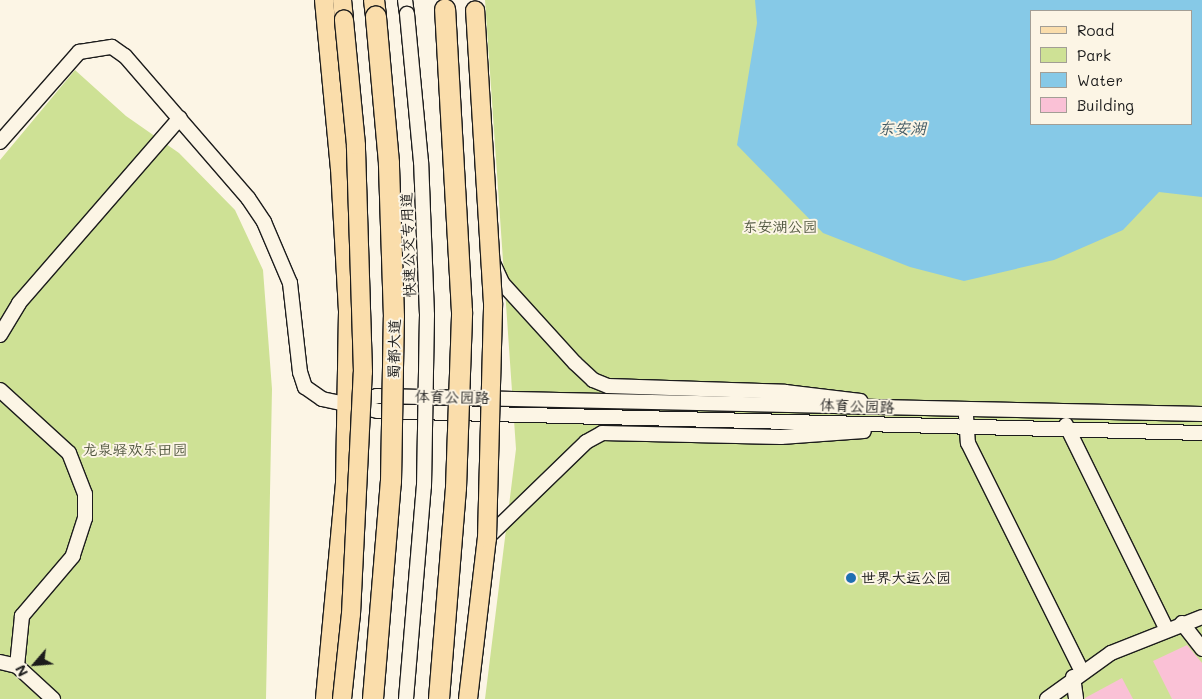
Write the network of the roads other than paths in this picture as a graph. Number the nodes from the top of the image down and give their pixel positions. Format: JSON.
{"nodes":[{"id":1,"x":324,"y":0,"type":"edge"},
{"id":2,"x":342,"y":0,"type":"edge"},
{"id":3,"x":405,"y":0,"type":"edge"},
{"id":4,"x":444,"y":5,"type":"edge"},
{"id":5,"x":474,"y":6,"type":"edge"},
{"id":6,"x":375,"y":8,"type":"edge"},
{"id":7,"x":180,"y":118,"type":"junction"},
{"id":8,"x":0,"y":142,"type":"edge"},
{"id":9,"x":492,"y":263,"type":"junction"},
{"id":10,"x":0,"y":335,"type":"edge"},
{"id":11,"x":0,"y":390,"type":"edge"},
{"id":12,"x":348,"y":404,"type":"junction"},
{"id":13,"x":939,"y":411,"type":"junction"},
{"id":14,"x":966,"y":411,"type":"junction"},
{"id":15,"x":1066,"y":411,"type":"junction"},
{"id":16,"x":1202,"y":414,"type":"edge"},
{"id":17,"x":940,"y":425,"type":"junction"},
{"id":18,"x":966,"y":425,"type":"junction"},
{"id":19,"x":1066,"y":432,"type":"junction"},
{"id":20,"x":1202,"y":433,"type":"edge"},
{"id":21,"x":486,"y":538,"type":"junction"},
{"id":22,"x":1202,"y":616,"type":"edge"},
{"id":23,"x":1182,"y":623,"type":"junction"},
{"id":24,"x":1166,"y":628,"type":"junction"},
{"id":25,"x":1202,"y":649,"type":"edge"},
{"id":26,"x":0,"y":662,"type":"edge"},
{"id":27,"x":17,"y":666,"type":"junction"},
{"id":28,"x":1077,"y":674,"type":"junction"},
{"id":29,"x":52,"y":699,"type":"edge"},
{"id":30,"x":325,"y":699,"type":"edge"},
{"id":31,"x":342,"y":699,"type":"edge"},
{"id":32,"x":373,"y":699,"type":"edge"},
{"id":33,"x":406,"y":699,"type":"edge"},
{"id":34,"x":439,"y":699,"type":"edge"},
{"id":35,"x":468,"y":699,"type":"edge"},
{"id":36,"x":1046,"y":699,"type":"edge"},
{"id":37,"x":1076,"y":699,"type":"edge"}],
"edges":[{"from":1,"to":12,"type":"main road"},
{"from":2,"to":31,"type":"main road","bridge":true},
{"from":3,"to":33,"type":"street","name":"快速公交专用道","bridge":true},
{"from":4,"to":34,"type":"highway","bridge":true},
{"from":5,"to":9,"type":"main road","bridge":true},
{"from":6,"to":32,"type":"highway","name":"蜀都大道","bridge":true},
{"from":7,"to":8,"type":"street"},
{"from":7,"to":10,"type":"street"},
{"from":7,"to":12,"type":"street"},
{"from":9,"to":13,"type":"street"},
{"from":9,"to":21,"type":"main road","bridge":true},
{"from":11,"to":27,"type":"street"},
{"from":12,"to":13,"type":"street","name":"体育公园路"},
{"from":12,"to":17,"type":"street","name":"体育公园路"},
{"from":12,"to":30,"type":"main road"},
{"from":13,"to":14,"type":"street","name":"体育公园路"},
{"from":14,"to":15,"type":"street","name":"体育公园路"},
{"from":14,"to":18,"type":"street"},
{"from":15,"to":16,"type":"street","name":"体育公园路"},
{"from":15,"to":19,"type":"street"},
{"from":17,"to":18,"type":"street","name":"体育公园路"},
{"from":17,"to":21,"type":"street"},
{"from":18,"to":19,"type":"street","name":"体育公园路"},
{"from":18,"to":28,"type":"street"},
{"from":19,"to":20,"type":"street","name":"体育公园路"},
{"from":19,"to":24,"type":"street"},
{"from":21,"to":35,"type":"main road","bridge":true},
{"from":22,"to":23,"type":"street"},
{"from":23,"to":24,"type":"street"},
{"from":23,"to":25,"type":"street"},
{"from":24,"to":28,"type":"street"},
{"from":26,"to":27,"type":"street"},
{"from":27,"to":29,"type":"street"},
{"from":28,"to":36,"type":"street"},
{"from":28,"to":37,"type":"street"}]}
